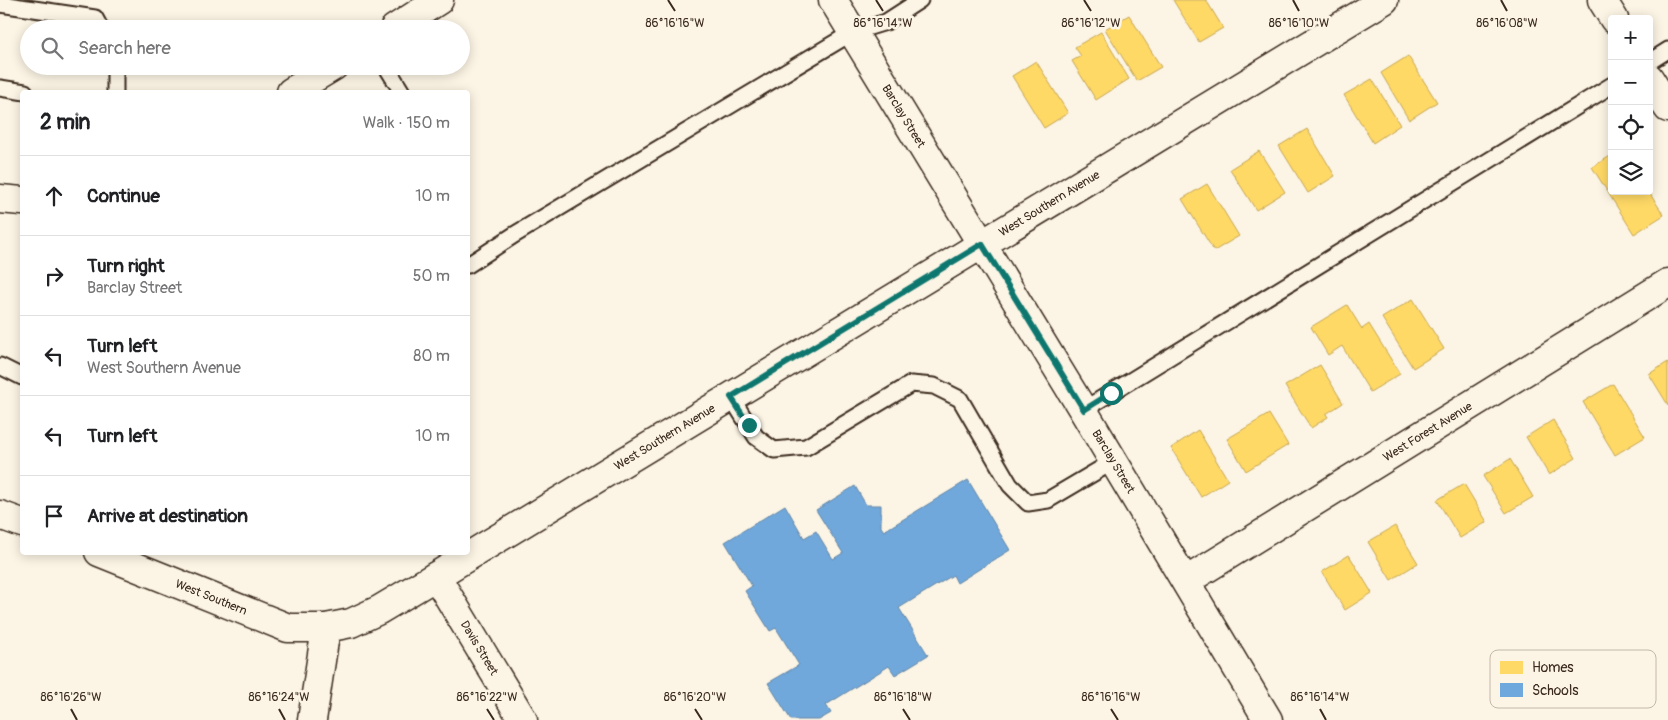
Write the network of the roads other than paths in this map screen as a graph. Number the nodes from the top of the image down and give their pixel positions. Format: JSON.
{"nodes":[{"id":1,"x":439,"y":0,"type":"edge"},
{"id":2,"x":833,"y":0,"type":"edge"},
{"id":3,"x":920,"y":0,"type":"edge"},
{"id":4,"x":1384,"y":0,"type":"edge"},
{"id":5,"x":1602,"y":0,"type":"edge"},
{"id":6,"x":0,"y":4,"type":"edge"},
{"id":7,"x":1611,"y":15,"type":"edge"},
{"id":8,"x":96,"y":20,"type":"edge"},
{"id":9,"x":408,"y":20,"type":"edge"},
{"id":10,"x":853,"y":32,"type":"junction"},
{"id":11,"x":1668,"y":50,"type":"edge"},
{"id":12,"x":1652,"y":60,"type":"edge"},
{"id":13,"x":115,"y":75,"type":"edge"},
{"id":14,"x":319,"y":75,"type":"edge"},
{"id":15,"x":392,"y":75,"type":"edge"},
{"id":16,"x":1653,"y":84,"type":"edge"},
{"id":17,"x":1608,"y":87,"type":"edge"},
{"id":18,"x":0,"y":88,"type":"edge"},
{"id":19,"x":115,"y":90,"type":"edge"},
{"id":20,"x":294,"y":90,"type":"edge"},
{"id":21,"x":401,"y":90,"type":"edge"},
{"id":22,"x":20,"y":91,"type":"edge"},
{"id":23,"x":1668,"y":108,"type":"edge"},
{"id":24,"x":0,"y":199,"type":"edge"},
{"id":25,"x":20,"y":201,"type":"edge"},
{"id":26,"x":982,"y":244,"type":"junction"},
{"id":27,"x":470,"y":264,"type":"edge"},
{"id":28,"x":1668,"y":283,"type":"edge"},
{"id":29,"x":0,"y":366,"type":"edge"},
{"id":30,"x":20,"y":376,"type":"edge"},
{"id":31,"x":731,"y":397,"type":"junction"},
{"id":32,"x":1084,"y":410,"type":"junction"},
{"id":33,"x":1114,"y":461,"type":"junction"},
{"id":34,"x":0,"y":514,"type":"edge"},
{"id":35,"x":20,"y":522,"type":"edge"},
{"id":36,"x":106,"y":555,"type":"edge"},
{"id":37,"x":436,"y":576,"type":"junction"},
{"id":38,"x":1186,"y":581,"type":"junction"},
{"id":39,"x":326,"y":628,"type":"junction"},
{"id":40,"x":312,"y":720,"type":"edge"},
{"id":41,"x":522,"y":720,"type":"edge"},
{"id":42,"x":1268,"y":720,"type":"edge"}],
"edges":[{"from":1,"to":9,"type":"street"},
{"from":2,"to":10,"type":"street","name":"Barclay Street"},
{"from":3,"to":10,"type":"lane"},
{"from":4,"to":26,"type":"street","name":"West Southern Avenue"},
{"from":5,"to":7,"type":"street"},
{"from":6,"to":8,"type":"lane"},
{"from":10,"to":26,"type":"street","name":"Barclay Street"},
{"from":10,"to":27,"type":"lane"},
{"from":11,"to":12,"type":"lane"},
{"from":13,"to":19,"type":"lane"},
{"from":14,"to":20,"type":"street"},
{"from":15,"to":21,"type":"lane"},
{"from":16,"to":23,"type":"street"},
{"from":17,"to":32,"type":"lane"},
{"from":18,"to":22,"type":"lane"},
{"from":24,"to":25,"type":"street"},
{"from":26,"to":31,"type":"street","name":"West Southern Avenue"},
{"from":26,"to":32,"type":"street","name":"Barclay Street"},
{"from":28,"to":38,"type":"street","name":"West Forest Avenue"},
{"from":29,"to":30,"type":"lane"},
{"from":31,"to":33,"type":"lane"},
{"from":31,"to":37,"type":"street","name":"West Southern Avenue"},
{"from":32,"to":33,"type":"street","name":"Barclay Street"},
{"from":33,"to":38,"type":"street","name":"Barclay Street"},
{"from":34,"to":35,"type":"street"},
{"from":36,"to":39,"type":"street","name":"West Southern"},
{"from":37,"to":39,"type":"street","name":"West Southern Avenue"},
{"from":37,"to":41,"type":"street","name":"Davis Street"},
{"from":38,"to":42,"type":"street","name":"Barclay Street"},
{"from":39,"to":40,"type":"street"}]}
